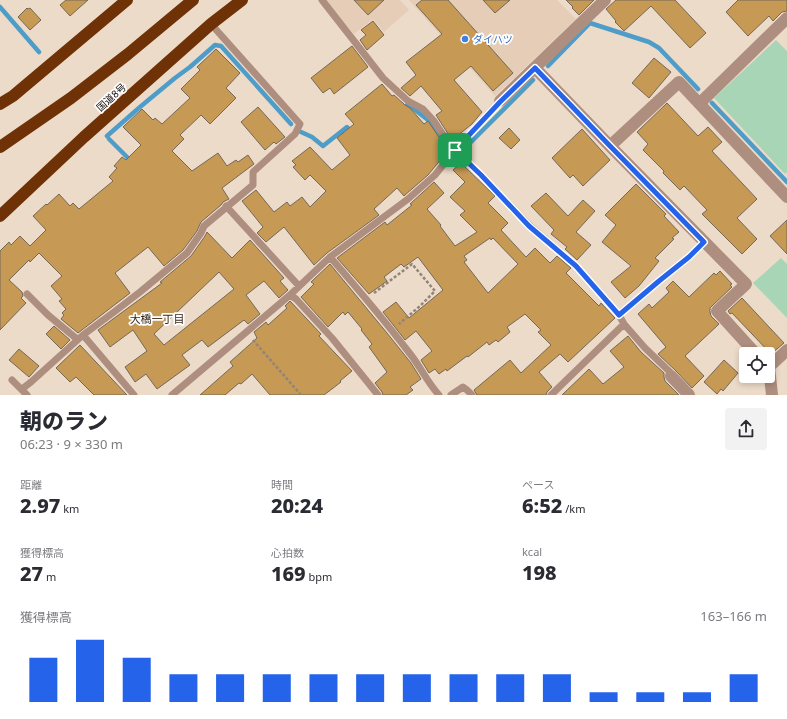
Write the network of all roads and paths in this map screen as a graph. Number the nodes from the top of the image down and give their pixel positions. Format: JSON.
{"nodes":[{"id":1,"x":127,"y":0,"type":"edge"},
{"id":2,"x":193,"y":0,"type":"edge"},
{"id":3,"x":242,"y":0,"type":"edge"},
{"id":4,"x":322,"y":0,"type":"edge"},
{"id":5,"x":605,"y":0,"type":"edge"},
{"id":6,"x":787,"y":18,"type":"edge"},
{"id":7,"x":211,"y":24,"type":"junction"},
{"id":8,"x":535,"y":68,"type":"junction"},
{"id":9,"x":500,"y":102,"type":"joint"},
{"id":10,"x":700,"y":103,"type":"junction"},
{"id":11,"x":0,"y":104,"type":"edge"},
{"id":12,"x":610,"y":146,"type":"junction"},
{"id":13,"x":0,"y":147,"type":"edge"},
{"id":14,"x":455,"y":150,"type":"junction"},
{"id":15,"x":787,"y":197,"type":"edge"},
{"id":16,"x":226,"y":206,"type":"junction"},
{"id":17,"x":0,"y":216,"type":"edge"},
{"id":18,"x":704,"y":242,"type":"junction"},
{"id":19,"x":330,"y":257,"type":"junction"},
{"id":20,"x":299,"y":286,"type":"junction"},
{"id":21,"x":27,"y":294,"type":"dead end"},
{"id":22,"x":290,"y":295,"type":"junction"},
{"id":23,"x":366,"y":299,"type":"junction"},
{"id":24,"x":619,"y":315,"type":"junction"},
{"id":25,"x":624,"y":324,"type":"junction"},
{"id":26,"x":391,"y":330,"type":"junction"},
{"id":27,"x":246,"y":332,"type":"junction"},
{"id":28,"x":80,"y":337,"type":"junction"},
{"id":29,"x":750,"y":347,"type":"edge"},
{"id":30,"x":787,"y":350,"type":"edge"},
{"id":31,"x":775,"y":361,"type":"edge"},
{"id":32,"x":671,"y":376,"type":"joint"},
{"id":33,"x":12,"y":380,"type":"dead end"},
{"id":34,"x":771,"y":383,"type":"edge"},
{"id":35,"x":22,"y":389,"type":"junction"},
{"id":36,"x":28,"y":395,"type":"edge"},
{"id":37,"x":134,"y":395,"type":"edge"},
{"id":38,"x":172,"y":395,"type":"edge"},
{"id":39,"x":301,"y":395,"type":"edge"},
{"id":40,"x":378,"y":395,"type":"edge"},
{"id":41,"x":439,"y":395,"type":"edge"},
{"id":42,"x":452,"y":395,"type":"edge"},
{"id":43,"x":472,"y":395,"type":"edge"},
{"id":44,"x":551,"y":395,"type":"edge"},
{"id":45,"x":688,"y":395,"type":"edge"},
{"id":46,"x":772,"y":395,"type":"edge"}],
"edges":[{"from":1,"to":11,"type":"highway"},
{"from":2,"to":13,"type":"highway"},
{"from":3,"to":7,"type":"highway","name":"国道8号"},
{"from":4,"to":14,"type":"lane"},
{"from":5,"to":8,"type":"street"},
{"from":6,"to":10,"type":"street"},
{"from":7,"to":16,"type":"lane"},
{"from":7,"to":17,"type":"highway","name":"国道8号"},
{"from":8,"to":9,"type":"street"},
{"from":8,"to":12,"type":"street"},
{"from":9,"to":14,"type":"lane"},
{"from":10,"to":12,"type":"street"},
{"from":10,"to":15,"type":"street"},
{"from":12,"to":18,"type":"street"},
{"from":14,"to":19,"type":"lane"},
{"from":14,"to":24,"type":"lane"},
{"from":16,"to":20,"type":"lane"},
{"from":16,"to":28,"type":"lane"},
{"from":18,"to":24,"type":"lane"},
{"from":18,"to":29,"type":"street"},
{"from":19,"to":20,"type":"lane"},
{"from":19,"to":23,"type":"lane"},
{"from":20,"to":22,"type":"lane"},
{"from":21,"to":28,"type":"lane"},
{"from":22,"to":27,"type":"lane"},
{"from":22,"to":40,"type":"lane"},
{"from":23,"to":26,"type":"lane"},
{"from":23,"to":26,"type":"path"},
{"from":24,"to":25,"type":"lane"},
{"from":25,"to":32,"type":"lane"},
{"from":25,"to":44,"type":"lane"},
{"from":26,"to":41,"type":"lane"},
{"from":27,"to":38,"type":"lane"},
{"from":27,"to":39,"type":"path"},
{"from":28,"to":35,"type":"lane"},
{"from":28,"to":37,"type":"lane"},
{"from":30,"to":31,"type":"street"},
{"from":32,"to":45,"type":"street"},
{"from":33,"to":35,"type":"lane"},
{"from":34,"to":46,"type":"street"},
{"from":35,"to":36,"type":"lane"},
{"from":42,"to":43,"type":"lane"}]}
